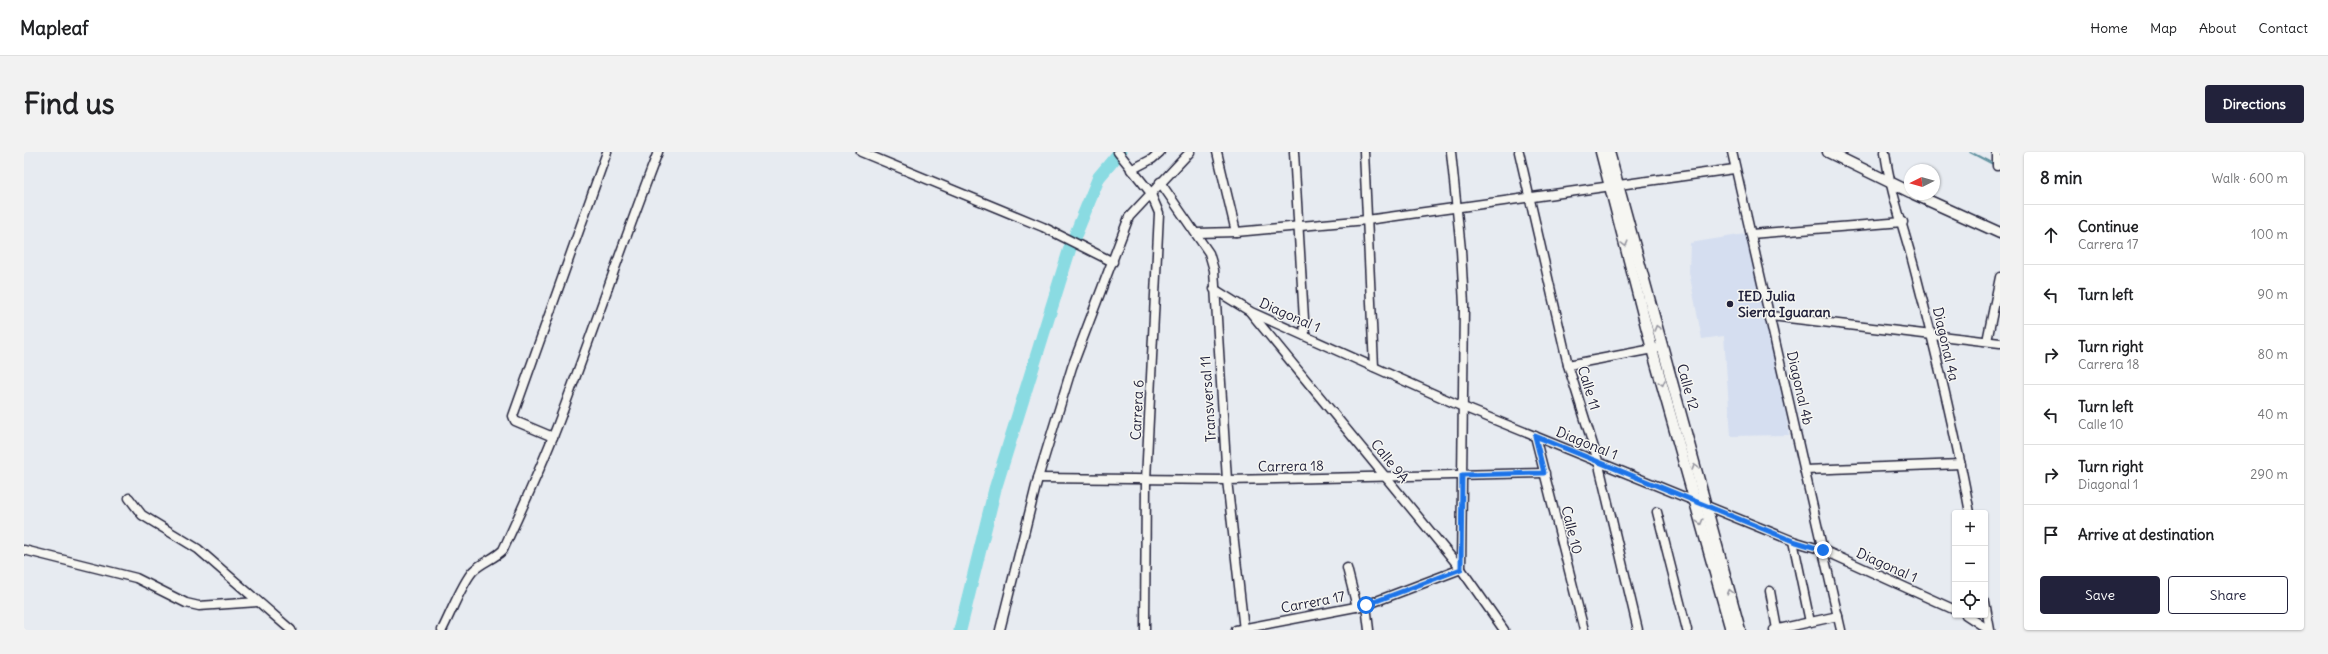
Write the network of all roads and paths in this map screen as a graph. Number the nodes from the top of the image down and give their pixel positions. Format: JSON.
{"nodes":[{"id":1,"x":607,"y":152,"type":"edge"},
{"id":2,"x":658,"y":152,"type":"edge"},
{"id":3,"x":861,"y":152,"type":"edge"},
{"id":4,"x":1118,"y":152,"type":"edge"},
{"id":5,"x":1160,"y":152,"type":"edge"},
{"id":6,"x":1190,"y":152,"type":"edge"},
{"id":7,"x":1216,"y":152,"type":"edge"},
{"id":8,"x":1294,"y":152,"type":"edge"},
{"id":9,"x":1364,"y":152,"type":"edge"},
{"id":10,"x":1451,"y":152,"type":"edge"},
{"id":11,"x":1519,"y":152,"type":"edge"},
{"id":12,"x":1601,"y":152,"type":"edge"},
{"id":13,"x":1608,"y":152,"type":"edge"},
{"id":14,"x":1732,"y":152,"type":"edge"},
{"id":15,"x":1828,"y":152,"type":"edge"},
{"id":16,"x":1885,"y":152,"type":"edge"},
{"id":17,"x":1997,"y":152,"type":"edge"},
{"id":18,"x":1996,"y":166,"type":"dead end"},
{"id":19,"x":1734,"y":169,"type":"junction"},
{"id":20,"x":1131,"y":170,"type":"junction"},
{"id":21,"x":1160,"y":182,"type":"junction"},
{"id":22,"x":1891,"y":184,"type":"junction"},
{"id":23,"x":1613,"y":187,"type":"junction"},
{"id":24,"x":1904,"y":189,"type":"edge"},
{"id":25,"x":1150,"y":192,"type":"junction"},
{"id":26,"x":1530,"y":198,"type":"junction"},
{"id":27,"x":1927,"y":200,"type":"edge"},
{"id":28,"x":1456,"y":208,"type":"junction"},
{"id":29,"x":1366,"y":220,"type":"junction"},
{"id":30,"x":1903,"y":222,"type":"junction"},
{"id":31,"x":1300,"y":226,"type":"junction"},
{"id":32,"x":1236,"y":232,"type":"junction"},
{"id":33,"x":1197,"y":233,"type":"junction"},
{"id":34,"x":2000,"y":233,"type":"edge"},
{"id":35,"x":1751,"y":234,"type":"junction"},
{"id":36,"x":1113,"y":262,"type":"junction"},
{"id":37,"x":2000,"y":277,"type":"edge"},
{"id":38,"x":1214,"y":290,"type":"junction"},
{"id":39,"x":1251,"y":312,"type":"junction"},
{"id":40,"x":1771,"y":316,"type":"junction"},
{"id":41,"x":1931,"y":334,"type":"junction"},
{"id":42,"x":1305,"y":336,"type":"junction"},
{"id":43,"x":1987,"y":341,"type":"junction"},
{"id":44,"x":2000,"y":343,"type":"edge"},
{"id":45,"x":1657,"y":348,"type":"junction"},
{"id":46,"x":1568,"y":364,"type":"junction"},
{"id":47,"x":1374,"y":367,"type":"junction"},
{"id":48,"x":1462,"y":406,"type":"junction"},
{"id":49,"x":1535,"y":436,"type":"junction"},
{"id":50,"x":553,"y":437,"type":"junction"},
{"id":51,"x":1598,"y":461,"type":"junction"},
{"id":52,"x":1961,"y":464,"type":"junction"},
{"id":53,"x":1805,"y":470,"type":"junction"},
{"id":54,"x":1544,"y":473,"type":"junction"},
{"id":55,"x":1462,"y":475,"type":"junction"},
{"id":56,"x":1386,"y":476,"type":"junction"},
{"id":57,"x":1038,"y":478,"type":"junction"},
{"id":58,"x":1146,"y":480,"type":"junction"},
{"id":59,"x":1226,"y":480,"type":"junction"},
{"id":60,"x":129,"y":498,"type":"dead end"},
{"id":61,"x":1693,"y":499,"type":"junction"},
{"id":62,"x":1706,"y":505,"type":"junction"},
{"id":63,"x":1969,"y":510,"type":"edge"},
{"id":64,"x":1657,"y":512,"type":"dead end"},
{"id":65,"x":1793,"y":541,"type":"junction"},
{"id":66,"x":24,"y":550,"type":"edge"},
{"id":67,"x":1823,"y":550,"type":"junction"},
{"id":68,"x":1347,"y":568,"type":"dead end"},
{"id":69,"x":1461,"y":569,"type":"junction"},
{"id":70,"x":1770,"y":591,"type":"dead end"},
{"id":71,"x":258,"y":602,"type":"junction"},
{"id":72,"x":1366,"y":605,"type":"junction"},
{"id":73,"x":1356,"y":607,"type":"junction"},
{"id":74,"x":1952,"y":609,"type":"edge"},
{"id":75,"x":1838,"y":616,"type":"junction"},
{"id":76,"x":1971,"y":618,"type":"edge"},
{"id":77,"x":1987,"y":618,"type":"edge"},
{"id":78,"x":1810,"y":622,"type":"junction"},
{"id":79,"x":291,"y":630,"type":"edge"},
{"id":80,"x":442,"y":630,"type":"edge"},
{"id":81,"x":1000,"y":630,"type":"edge"},
{"id":82,"x":1145,"y":630,"type":"edge"},
{"id":83,"x":1241,"y":630,"type":"edge"},
{"id":84,"x":1369,"y":630,"type":"edge"},
{"id":85,"x":1504,"y":630,"type":"edge"},
{"id":86,"x":1584,"y":630,"type":"edge"},
{"id":87,"x":1638,"y":630,"type":"edge"},
{"id":88,"x":1687,"y":630,"type":"edge"},
{"id":89,"x":1730,"y":630,"type":"edge"},
{"id":90,"x":1740,"y":630,"type":"edge"},
{"id":91,"x":1776,"y":630,"type":"edge"},
{"id":92,"x":1841,"y":630,"type":"edge"},
{"id":93,"x":1989,"y":630,"type":"edge"}],
"edges":[{"from":1,"to":50,"type":"street"},
{"from":2,"to":50,"type":"street"},
{"from":3,"to":36,"type":"street"},
{"from":4,"to":20,"type":"street","name":"Carrera 6"},
{"from":5,"to":20,"type":"street"},
{"from":6,"to":21,"type":"street"},
{"from":7,"to":32,"type":"street"},
{"from":8,"to":31,"type":"street"},
{"from":9,"to":29,"type":"street"},
{"from":10,"to":28,"type":"street"},
{"from":11,"to":26,"type":"street","name":"Calle 11"},
{"from":12,"to":23,"type":"street","name":"Calle 12"},
{"from":13,"to":23,"type":"street","name":"Calle 12"},
{"from":14,"to":19,"type":"street","name":"Diagonal 4b"},
{"from":15,"to":22,"type":"street"},
{"from":16,"to":22,"type":"street","name":"Diagonal 4a"},
{"from":17,"to":18,"type":"street"},
{"from":19,"to":23,"type":"street"},
{"from":19,"to":35,"type":"street","name":"Diagonal 4b"},
{"from":20,"to":25,"type":"street","name":"Carrera 6"},
{"from":21,"to":25,"type":"street"},
{"from":21,"to":33,"type":"street","name":"Transversal 11"},
{"from":22,"to":24,"type":"street"},
{"from":22,"to":30,"type":"street","name":"Diagonal 4a"},
{"from":23,"to":26,"type":"street"},
{"from":23,"to":45,"type":"street","name":"Calle 12"},
{"from":25,"to":36,"type":"street"},
{"from":25,"to":58,"type":"street","name":"Carrera 6"},
{"from":26,"to":28,"type":"street"},
{"from":26,"to":46,"type":"street","name":"Calle 11"},
{"from":27,"to":34,"type":"street"},
{"from":28,"to":29,"type":"street"},
{"from":28,"to":48,"type":"street"},
{"from":29,"to":31,"type":"street"},
{"from":29,"to":47,"type":"street"},
{"from":30,"to":35,"type":"street"},
{"from":30,"to":41,"type":"street","name":"Diagonal 4a"},
{"from":31,"to":32,"type":"street"},
{"from":31,"to":42,"type":"street"},
{"from":32,"to":33,"type":"street"},
{"from":33,"to":38,"type":"street","name":"Transversal 11"},
{"from":35,"to":40,"type":"street","name":"Diagonal 4b"},
{"from":36,"to":57,"type":"street"},
{"from":37,"to":43,"type":"street"},
{"from":38,"to":39,"type":"street","name":"Diagonal 1"},
{"from":38,"to":59,"type":"street","name":"Transversal 11"},
{"from":39,"to":42,"type":"street","name":"Diagonal 1"},
{"from":39,"to":56,"type":"street","name":"Calle 9A"},
{"from":40,"to":41,"type":"street"},
{"from":40,"to":53,"type":"street","name":"Diagonal 4b"},
{"from":41,"to":43,"type":"street"},
{"from":41,"to":52,"type":"street","name":"Diagonal 4a"},
{"from":42,"to":47,"type":"street","name":"Diagonal 1"},
{"from":43,"to":44,"type":"street"},
{"from":45,"to":46,"type":"street"},
{"from":45,"to":61,"type":"street","name":"Calle 12","one_way":true},
{"from":62,"to":45,"type":"street","name":"Calle 12","one_way":true},
{"from":46,"to":51,"type":"street","name":"Calle 11"},
{"from":47,"to":48,"type":"street","name":"Diagonal 1"},
{"from":48,"to":49,"type":"street","name":"Diagonal 1"},
{"from":48,"to":55,"type":"street"},
{"from":49,"to":51,"type":"street","name":"Diagonal 1"},
{"from":49,"to":54,"type":"street","name":"Calle 10"},
{"from":50,"to":80,"type":"street"},
{"from":51,"to":61,"type":"street","name":"Diagonal 1"},
{"from":51,"to":87,"type":"street","name":"Calle 11"},
{"from":52,"to":53,"type":"street"},
{"from":52,"to":63,"type":"street","name":"Diagonal 4a"},
{"from":53,"to":67,"type":"street","name":"Diagonal 4b"},
{"from":54,"to":55,"type":"street","name":"Carrera 18"},
{"from":54,"to":86,"type":"street","name":"Calle 10"},
{"from":55,"to":56,"type":"street","name":"Carrera 18"},
{"from":55,"to":69,"type":"street"},
{"from":56,"to":59,"type":"street","name":"Carrera 18"},
{"from":56,"to":69,"type":"street","name":"Calle 9A"},
{"from":57,"to":58,"type":"street","name":"Carrera 18"},
{"from":57,"to":81,"type":"street"},
{"from":58,"to":59,"type":"street","name":"Carrera 18"},
{"from":58,"to":82,"type":"street","name":"Carrera 6"},
{"from":59,"to":83,"type":"street","name":"Transversal 11"},
{"from":60,"to":71,"type":"street"},
{"from":61,"to":62,"type":"street","name":"Diagonal 1"},
{"from":61,"to":89,"type":"street","name":"Calle 12","one_way":true},
{"from":62,"to":65,"type":"street","name":"Diagonal 1"},
{"from":90,"to":62,"type":"street","name":"Calle 12","one_way":true},
{"from":64,"to":88,"type":"street"},
{"from":65,"to":67,"type":"street","name":"Diagonal 1"},
{"from":65,"to":78,"type":"street"},
{"from":66,"to":71,"type":"street"},
{"from":67,"to":74,"type":"street","name":"Diagonal 1"},
{"from":67,"to":75,"type":"street","name":"Diagonal 4b"},
{"from":68,"to":73,"type":"street"},
{"from":69,"to":72,"type":"street","name":"Carrera 17"},
{"from":69,"to":85,"type":"street","name":"Calle 9A"},
{"from":70,"to":91,"type":"street"},
{"from":71,"to":79,"type":"street"},
{"from":72,"to":73,"type":"street","name":"Carrera 17"},
{"from":72,"to":84,"type":"street"},
{"from":73,"to":83,"type":"street","name":"Carrera 17"},
{"from":75,"to":78,"type":"street"},
{"from":75,"to":92,"type":"street","name":"Diagonal 4b"},
{"from":76,"to":93,"type":"street"},
{"from":77,"to":93,"type":"street"},
{"from":78,"to":91,"type":"street"}]}
